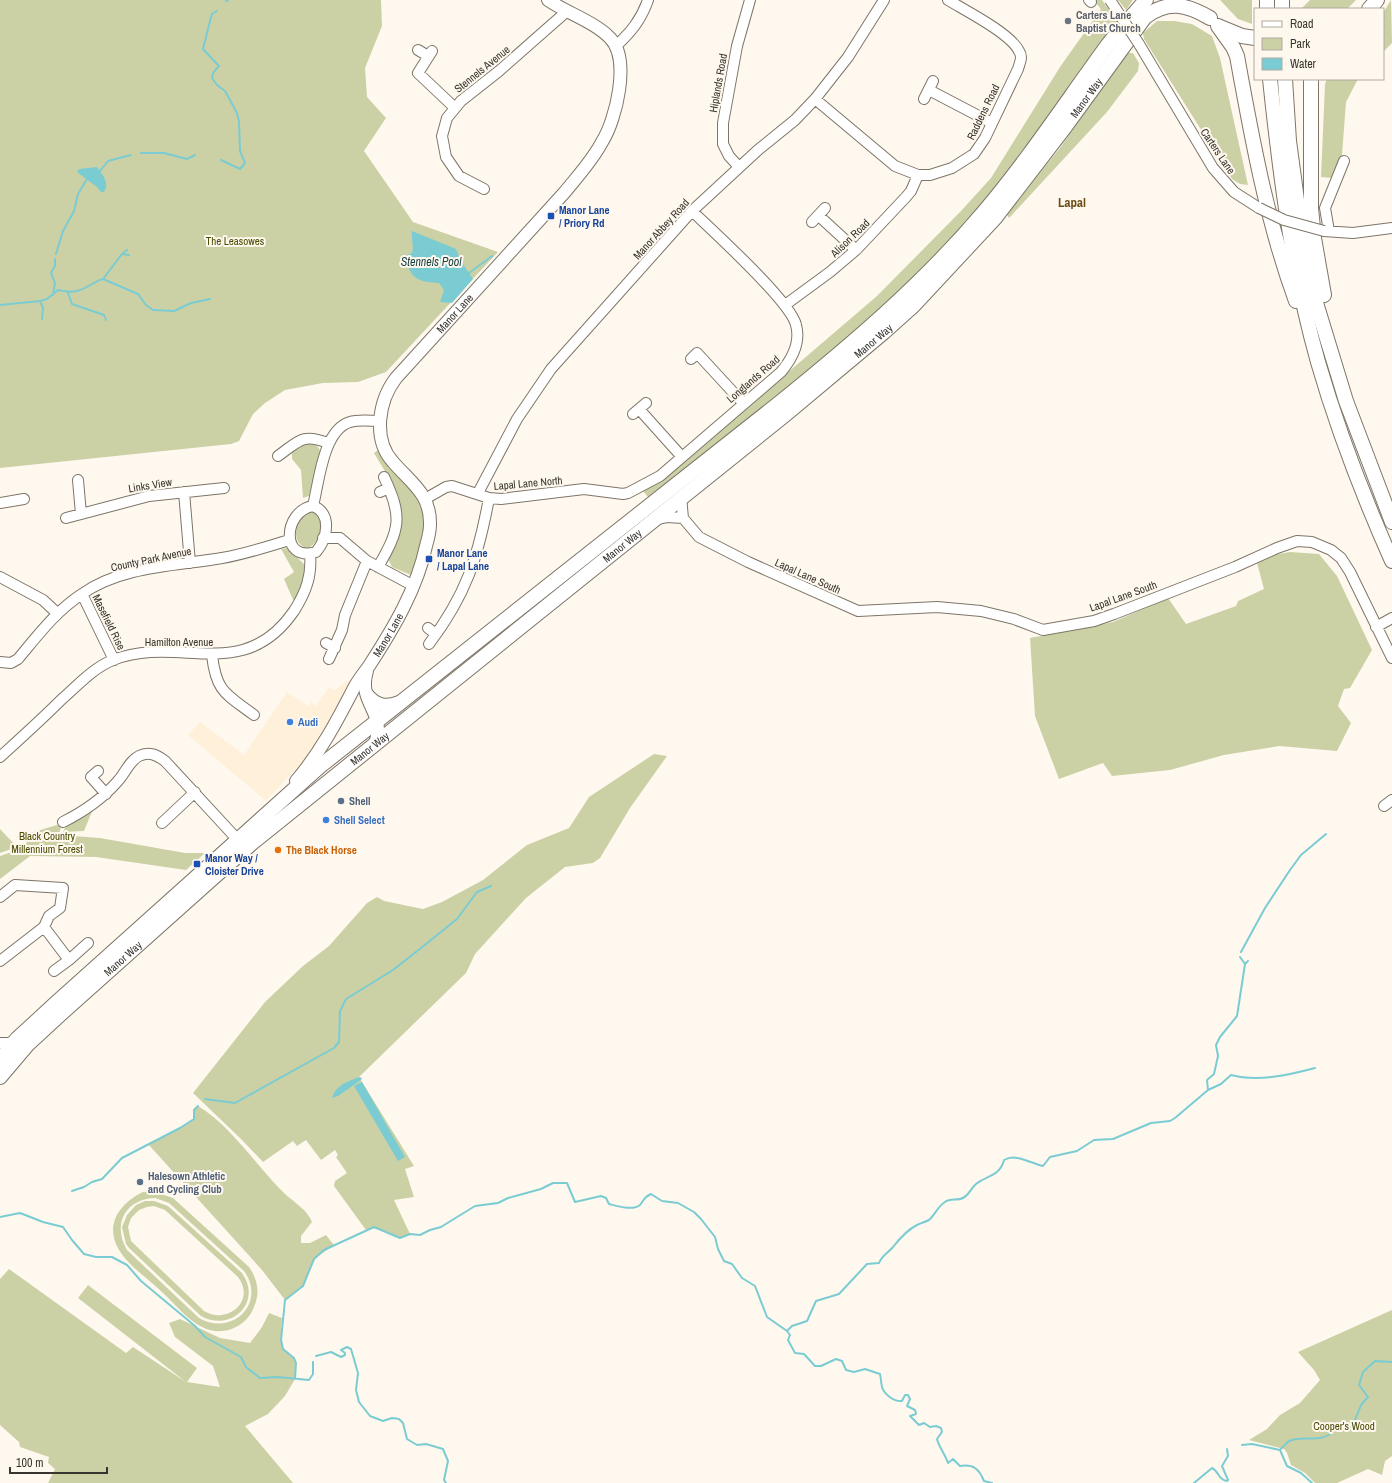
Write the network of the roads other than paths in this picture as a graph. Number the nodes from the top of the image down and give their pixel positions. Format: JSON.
{"nodes":[{"id":1,"x":548,"y":0,"type":"edge"},
{"id":2,"x":648,"y":0,"type":"edge"},
{"id":3,"x":750,"y":0,"type":"edge"},
{"id":4,"x":884,"y":0,"type":"edge"},
{"id":5,"x":948,"y":0,"type":"edge"},
{"id":6,"x":1110,"y":0,"type":"edge"},
{"id":7,"x":1139,"y":0,"type":"edge"},
{"id":8,"x":1146,"y":0,"type":"edge"},
{"id":9,"x":1196,"y":0,"type":"edge"},
{"id":10,"x":1377,"y":0,"type":"edge"},
{"id":11,"x":1370,"y":8,"type":"edge"},
{"id":12,"x":566,"y":12,"type":"junction"},
{"id":13,"x":1214,"y":22,"type":"junction"},
{"id":14,"x":1254,"y":38,"type":"edge"},
{"id":15,"x":1109,"y":45,"type":"junction"},
{"id":16,"x":616,"y":46,"type":"junction"},
{"id":17,"x":418,"y":50,"type":"dead end"},
{"id":18,"x":1270,"y":80,"type":"edge"},
{"id":19,"x":1285,"y":80,"type":"edge"},
{"id":20,"x":1311,"y":80,"type":"edge"},
{"id":21,"x":929,"y":90,"type":"dead end"},
{"id":22,"x":815,"y":99,"type":"junction"},
{"id":23,"x":454,"y":108,"type":"junction"},
{"id":24,"x":992,"y":123,"type":"junction"},
{"id":25,"x":1344,"y":161,"type":"dead end"},
{"id":26,"x":739,"y":167,"type":"junction"},
{"id":27,"x":918,"y":174,"type":"junction"},
{"id":28,"x":484,"y":189,"type":"dead end"},
{"id":29,"x":692,"y":211,"type":"junction"},
{"id":30,"x":819,"y":215,"type":"dead end"},
{"id":31,"x":1392,"y":228,"type":"edge"},
{"id":32,"x":1326,"y":231,"type":"junction"},
{"id":33,"x":856,"y":250,"type":"junction"},
{"id":34,"x":785,"y":305,"type":"junction"},
{"id":35,"x":697,"y":353,"type":"dead end"},
{"id":36,"x":1318,"y":361,"type":"junction"},
{"id":37,"x":1346,"y":401,"type":"junction"},
{"id":38,"x":744,"y":403,"type":"junction"},
{"id":39,"x":639,"y":409,"type":"dead end"},
{"id":40,"x":381,"y":421,"type":"junction"},
{"id":41,"x":328,"y":443,"type":"junction"},
{"id":42,"x":278,"y":456,"type":"dead end"},
{"id":43,"x":682,"y":457,"type":"junction"},
{"id":44,"x":384,"y":477,"type":"dead end"},
{"id":45,"x":78,"y":480,"type":"dead end"},
{"id":46,"x":224,"y":487,"type":"dead end"},
{"id":47,"x":636,"y":487,"type":"joint"},
{"id":48,"x":184,"y":492,"type":"junction"},
{"id":49,"x":478,"y":493,"type":"junction"},
{"id":50,"x":681,"y":497,"type":"junction"},
{"id":51,"x":489,"y":498,"type":"junction"},
{"id":52,"x":24,"y":499,"type":"dead end"},
{"id":53,"x":424,"y":499,"type":"junction"},
{"id":54,"x":0,"y":503,"type":"edge"},
{"id":55,"x":313,"y":506,"type":"junction"},
{"id":56,"x":81,"y":514,"type":"junction"},
{"id":57,"x":66,"y":518,"type":"dead end"},
{"id":58,"x":683,"y":518,"type":"junction"},
{"id":59,"x":654,"y":519,"type":"junction"},
{"id":60,"x":1392,"y":522,"type":"edge"},
{"id":61,"x":323,"y":538,"type":"junction"},
{"id":62,"x":290,"y":540,"type":"junction"},
{"id":63,"x":310,"y":554,"type":"junction"},
{"id":64,"x":367,"y":561,"type":"junction"},
{"id":65,"x":1392,"y":561,"type":"edge"},
{"id":66,"x":190,"y":562,"type":"junction"},
{"id":67,"x":378,"y":567,"type":"junction"},
{"id":68,"x":0,"y":577,"type":"edge"},
{"id":69,"x":414,"y":586,"type":"junction"},
{"id":70,"x":343,"y":593,"type":"dead end"},
{"id":71,"x":82,"y":594,"type":"junction"},
{"id":72,"x":353,"y":596,"type":"junction"},
{"id":73,"x":57,"y":613,"type":"junction"},
{"id":74,"x":1392,"y":618,"type":"edge"},
{"id":75,"x":1376,"y":627,"type":"junction"},
{"id":76,"x":428,"y":628,"type":"dead end"},
{"id":77,"x":436,"y":634,"type":"junction"},
{"id":78,"x":429,"y":644,"type":"dead end"},
{"id":79,"x":212,"y":655,"type":"junction"},
{"id":80,"x":329,"y":658,"type":"dead end"},
{"id":81,"x":1392,"y":658,"type":"edge"},
{"id":82,"x":114,"y":660,"type":"junction"},
{"id":83,"x":0,"y":662,"type":"edge"},
{"id":84,"x":369,"y":666,"type":"junction"},
{"id":85,"x":365,"y":692,"type":"junction"},
{"id":86,"x":351,"y":694,"type":"junction"},
{"id":87,"x":400,"y":702,"type":"junction"},
{"id":88,"x":254,"y":715,"type":"dead end"},
{"id":89,"x":378,"y":719,"type":"junction"},
{"id":90,"x":375,"y":743,"type":"junction"},
{"id":91,"x":0,"y":757,"type":"edge"},
{"id":92,"x":91,"y":774,"type":"dead end"},
{"id":93,"x":195,"y":792,"type":"junction"},
{"id":94,"x":106,"y":794,"type":"junction"},
{"id":95,"x":1392,"y":800,"type":"edge"},
{"id":96,"x":276,"y":804,"type":"junction"},
{"id":97,"x":1384,"y":806,"type":"dead end"},
{"id":98,"x":63,"y":822,"type":"dead end"},
{"id":99,"x":162,"y":823,"type":"dead end"},
{"id":100,"x":237,"y":839,"type":"junction"},
{"id":101,"x":0,"y":897,"type":"edge"},
{"id":102,"x":44,"y":927,"type":"junction"},
{"id":103,"x":88,"y":944,"type":"dead end"},
{"id":104,"x":69,"y":960,"type":"junction"},
{"id":105,"x":0,"y":961,"type":"edge"},
{"id":106,"x":54,"y":971,"type":"dead end"},
{"id":107,"x":17,"y":1039,"type":"junction"},
{"id":108,"x":0,"y":1043,"type":"edge"},
{"id":109,"x":0,"y":1060,"type":"edge"},
{"id":110,"x":0,"y":1076,"type":"edge"}],
"edges":[{"from":1,"to":12,"type":"main road"},
{"from":2,"to":16,"type":"street"},
{"from":3,"to":26,"type":"street","name":"Hiplands Road"},
{"from":4,"to":22,"type":"street","name":"Manor Abbey Road"},
{"from":5,"to":24,"type":"street","name":"Raddens Road"},
{"from":6,"to":32,"type":"street","name":"Carters Lane","bridge":true},
{"from":7,"to":15,"type":"highway"},
{"from":8,"to":15,"type":"highway","name":"Manor Way"},
{"from":9,"to":13,"type":"highway"},
{"from":10,"to":11,"type":"highway"},
{"from":12,"to":16,"type":"main road"},
{"from":12,"to":23,"type":"street","name":"Stennels Avenue"},
{"from":13,"to":14,"type":"highway","name":"Manor Way"},
{"from":13,"to":36,"type":"highway"},
{"from":13,"to":50,"type":"highway","name":"Manor Way"},
{"from":15,"to":87,"type":"highway","name":"Manor Way"},
{"from":16,"to":40,"type":"main road","name":"Manor Lane"},
{"from":17,"to":23,"type":"street"},
{"from":18,"to":36,"type":"highway"},
{"from":19,"to":37,"type":"highway"},
{"from":20,"to":37,"type":"highway"},
{"from":21,"to":24,"type":"street"},
{"from":22,"to":26,"type":"street","name":"Manor Abbey Road"},
{"from":22,"to":27,"type":"street","name":"Raddens Road"},
{"from":23,"to":28,"type":"street","name":"Stennels Avenue"},
{"from":24,"to":27,"type":"street","name":"Raddens Road"},
{"from":25,"to":32,"type":"street"},
{"from":26,"to":29,"type":"street","name":"Manor Abbey Road"},
{"from":27,"to":33,"type":"street","name":"Alison Road"},
{"from":29,"to":34,"type":"street","name":"Longlands Road"},
{"from":29,"to":49,"type":"street","name":"Manor Abbey Road"},
{"from":30,"to":33,"type":"street"},
{"from":31,"to":32,"type":"street","name":"Carters Lane"},
{"from":33,"to":34,"type":"street","name":"Alison Road"},
{"from":34,"to":38,"type":"street","name":"Longlands Road"},
{"from":35,"to":38,"type":"street"},
{"from":36,"to":65,"type":"highway"},
{"from":37,"to":60,"type":"highway"},
{"from":38,"to":43,"type":"street","name":"Longlands Road"},
{"from":39,"to":43,"type":"street"},
{"from":40,"to":41,"type":"street"},
{"from":40,"to":53,"type":"main road","name":"Manor Lane"},
{"from":41,"to":42,"type":"street"},
{"from":41,"to":55,"type":"street"},
{"from":43,"to":47,"type":"street","name":"Longlands Road"},
{"from":44,"to":67,"type":"street"},
{"from":45,"to":56,"type":"street"},
{"from":46,"to":48,"type":"street","name":"Links View"},
{"from":47,"to":51,"type":"street","name":"Lapal Lane North"},
{"from":48,"to":56,"type":"street","name":"Links View"},
{"from":48,"to":66,"type":"street"},
{"from":49,"to":51,"type":"street","name":"Lapal Lane North"},
{"from":49,"to":53,"type":"street","name":"Lapal Lane North"},
{"from":50,"to":58,"type":"street"},
{"from":50,"to":59,"type":"highway","name":"Manor Way"},
{"from":51,"to":77,"type":"street"},
{"from":52,"to":54,"type":"street"},
{"from":53,"to":69,"type":"main road","name":"Manor Lane"},
{"from":55,"to":61,"type":"street"},
{"from":55,"to":62,"type":"street"},
{"from":56,"to":57,"type":"street","name":"Links View"},
{"from":58,"to":59,"type":"street"},
{"from":58,"to":75,"type":"street","name":"Lapal Lane South"},
{"from":59,"to":90,"type":"highway","name":"Manor Way"},
{"from":61,"to":63,"type":"street"},
{"from":61,"to":64,"type":"street"},
{"from":62,"to":63,"type":"street"},
{"from":62,"to":66,"type":"street","name":"County Park Avenue"},
{"from":63,"to":79,"type":"street","name":"Hamilton Avenue"},
{"from":64,"to":67,"type":"street"},
{"from":64,"to":72,"type":"street"},
{"from":66,"to":71,"type":"street","name":"County Park Avenue"},
{"from":67,"to":69,"type":"street"},
{"from":68,"to":73,"type":"street"},
{"from":69,"to":84,"type":"main road","name":"Manor Lane"},
{"from":70,"to":72,"type":"street"},
{"from":71,"to":73,"type":"street","name":"County Park Avenue"},
{"from":71,"to":82,"type":"street","name":"Masefield Rise"},
{"from":72,"to":80,"type":"street"},
{"from":73,"to":83,"type":"street","name":"County Park Avenue"},
{"from":74,"to":75,"type":"street"},
{"from":75,"to":81,"type":"street","name":"Lapal Lane South"},
{"from":76,"to":77,"type":"street"},
{"from":77,"to":78,"type":"street"},
{"from":79,"to":82,"type":"street","name":"Hamilton Avenue"},
{"from":79,"to":88,"type":"street"},
{"from":82,"to":91,"type":"street","name":"Hamilton Avenue"},
{"from":84,"to":85,"type":"main road","name":"Manor Lane"},
{"from":84,"to":86,"type":"main road","name":"Manor Lane"},
{"from":85,"to":86,"type":"main road"},
{"from":85,"to":87,"type":"main road"},
{"from":85,"to":89,"type":"main road"},
{"from":86,"to":96,"type":"main road","name":"Manor Lane"},
{"from":87,"to":89,"type":"highway","name":"Manor Way"},
{"from":89,"to":90,"type":"main road"},
{"from":89,"to":96,"type":"highway","name":"Manor Way"},
{"from":90,"to":110,"type":"highway","name":"Manor Way"},
{"from":92,"to":94,"type":"street"},
{"from":93,"to":94,"type":"street"},
{"from":93,"to":99,"type":"street"},
{"from":93,"to":100,"type":"street"},
{"from":94,"to":98,"type":"street"},
{"from":95,"to":97,"type":"street"},
{"from":96,"to":100,"type":"highway","name":"Manor Way"},
{"from":100,"to":107,"type":"highway","name":"Manor Way"},
{"from":101,"to":102,"type":"street"},
{"from":102,"to":104,"type":"street"},
{"from":102,"to":105,"type":"street"},
{"from":103,"to":104,"type":"street"},
{"from":104,"to":106,"type":"street"},
{"from":107,"to":108,"type":"street"},
{"from":107,"to":109,"type":"highway","name":"Manor Way"}]}
